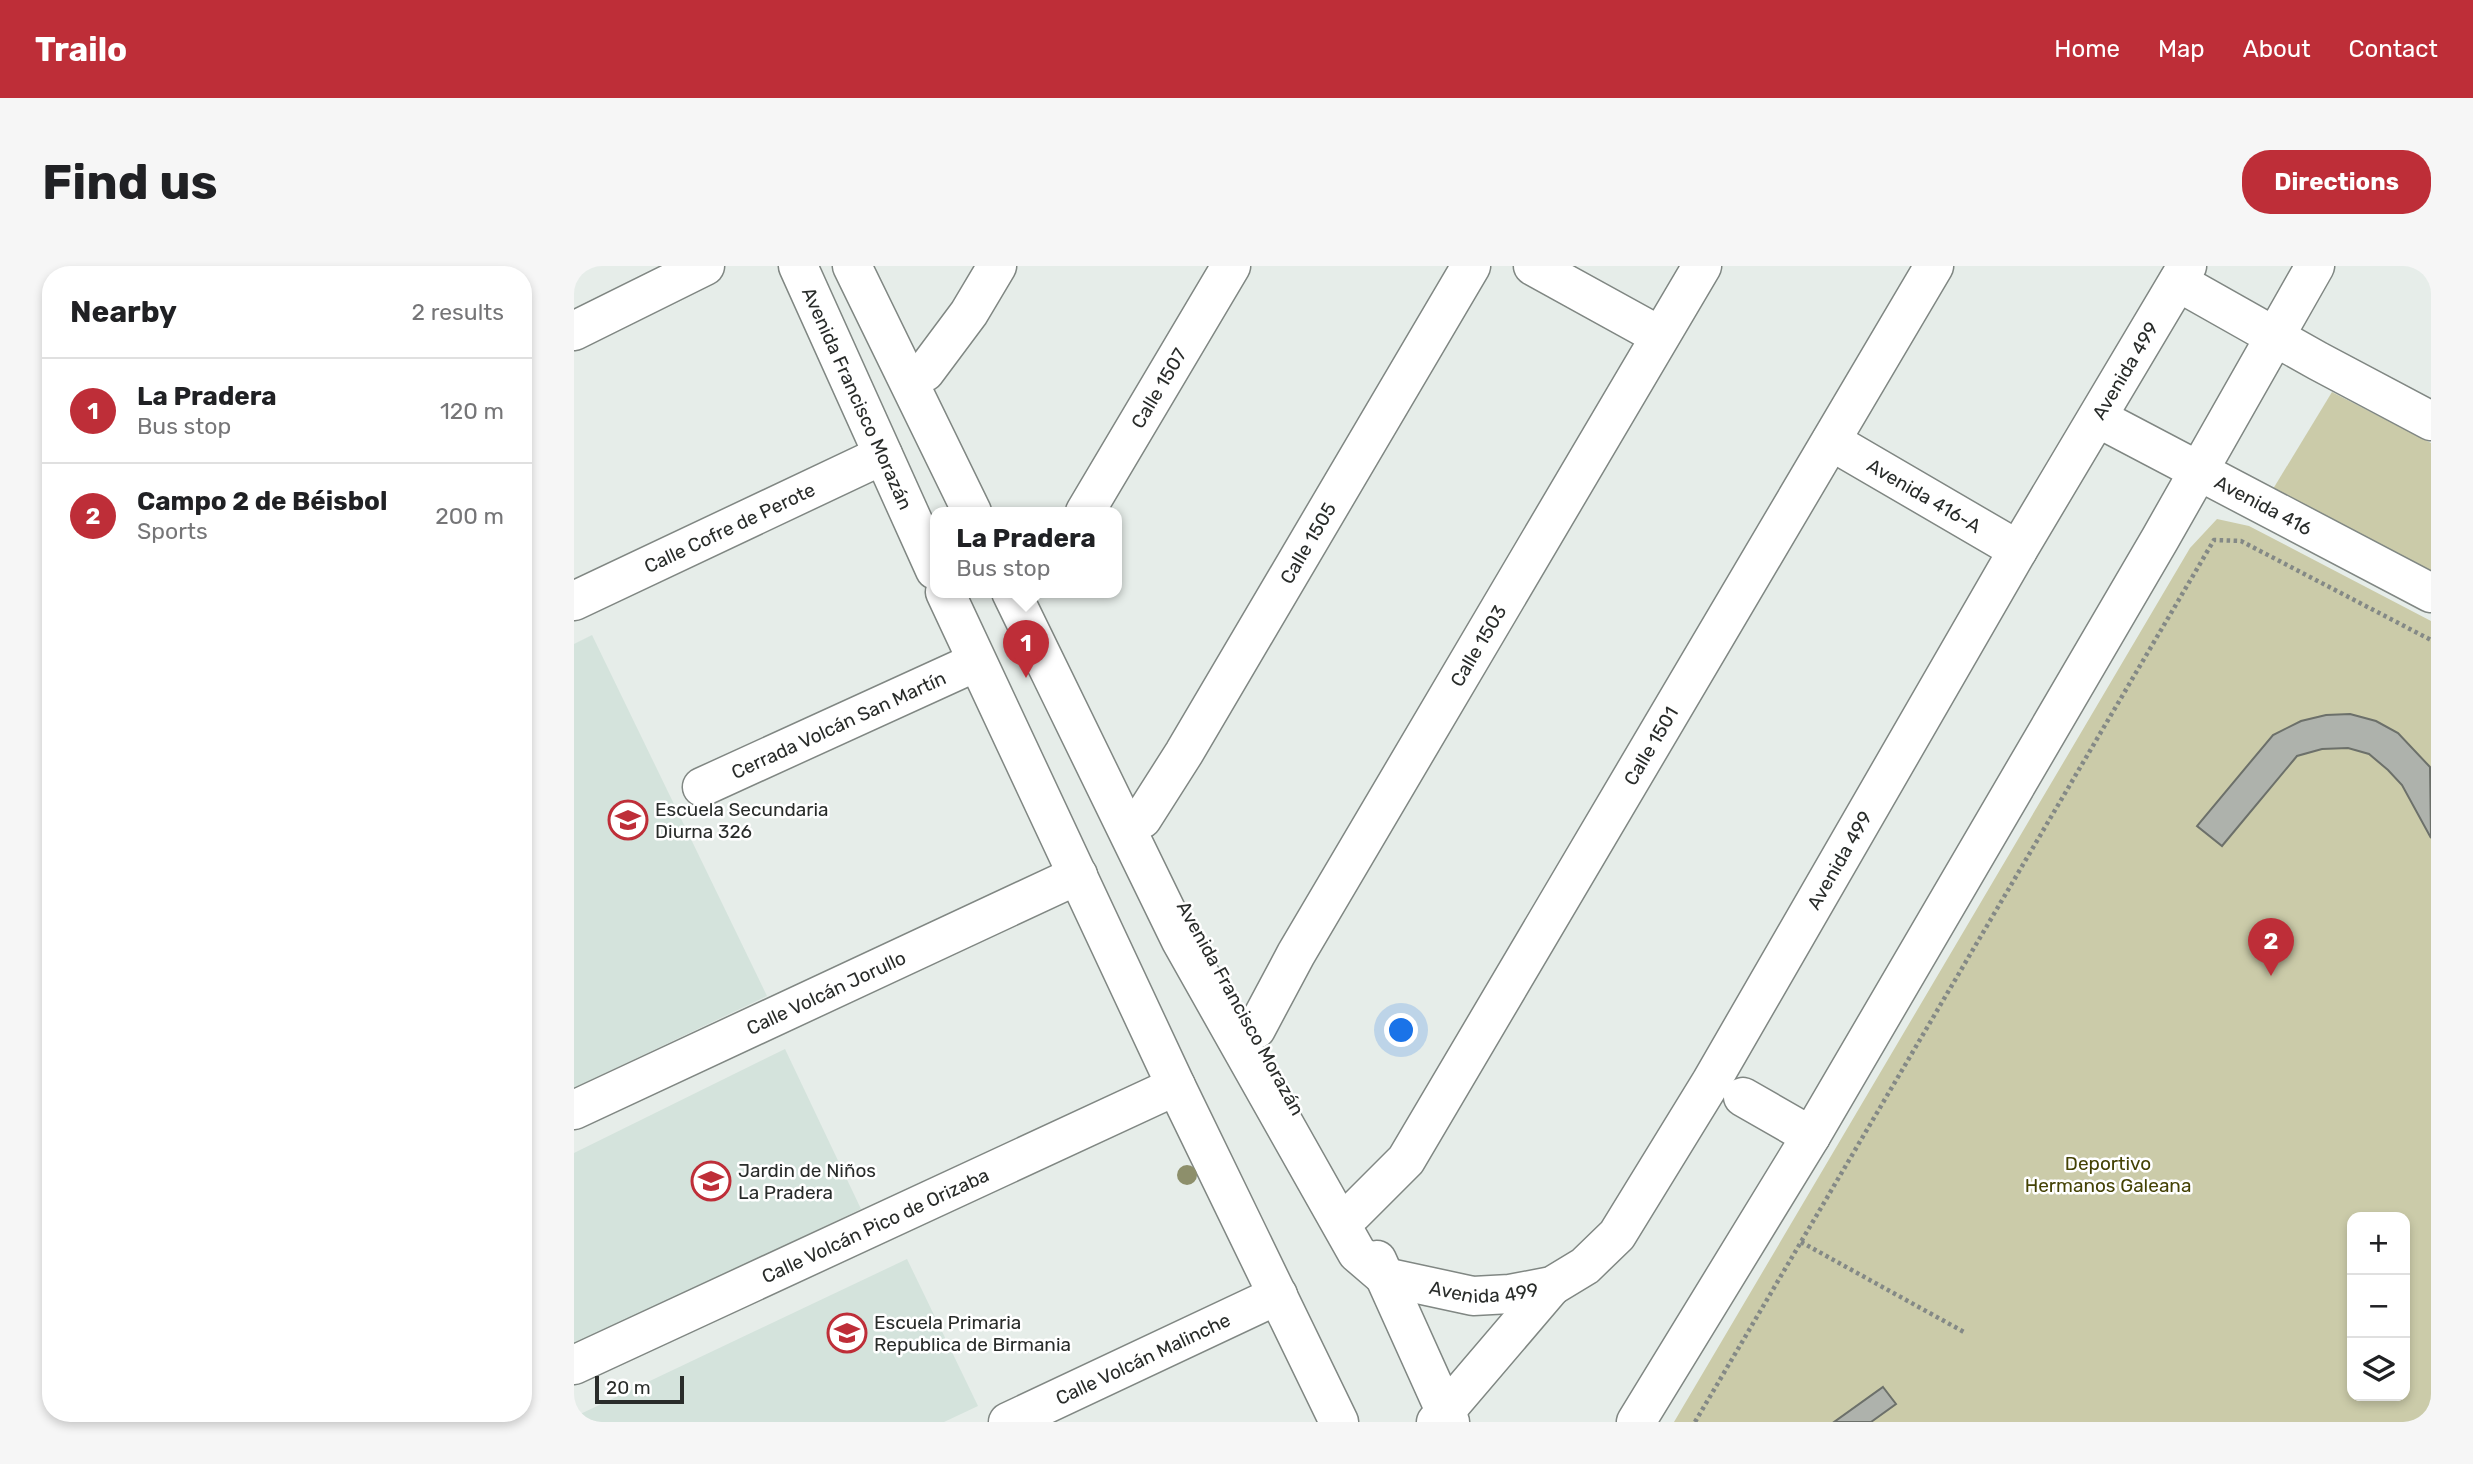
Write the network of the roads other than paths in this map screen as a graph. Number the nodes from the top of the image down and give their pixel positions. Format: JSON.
{"nodes":[{"id":1,"x":705,"y":266,"type":"edge"},
{"id":2,"x":798,"y":266,"type":"edge"},
{"id":3,"x":812,"y":266,"type":"edge"},
{"id":4,"x":852,"y":266,"type":"edge"},
{"id":5,"x":875,"y":266,"type":"edge"},
{"id":6,"x":997,"y":266,"type":"edge"},
{"id":7,"x":1231,"y":266,"type":"edge"},
{"id":8,"x":1471,"y":266,"type":"edge"},
{"id":9,"x":1533,"y":266,"type":"edge"},
{"id":10,"x":1702,"y":266,"type":"edge"},
{"id":11,"x":1934,"y":266,"type":"edge"},
{"id":12,"x":2315,"y":266,"type":"edge"},
{"id":13,"x":2182,"y":274,"type":"edge"},
{"id":14,"x":574,"y":331,"type":"edge"},
{"id":15,"x":1660,"y":336,"type":"junction"},
{"id":16,"x":2274,"y":337,"type":"junction"},
{"id":17,"x":925,"y":372,"type":"junction"},
{"id":18,"x":2098,"y":418,"type":"junction"},
{"id":19,"x":2431,"y":421,"type":"edge"},
{"id":20,"x":1831,"y":441,"type":"junction"},
{"id":21,"x":883,"y":455,"type":"junction"},
{"id":22,"x":2198,"y":471,"type":"junction"},
{"id":23,"x":970,"y":507,"type":"edge"},
{"id":24,"x":992,"y":507,"type":"edge"},
{"id":25,"x":1089,"y":507,"type":"edge"},
{"id":26,"x":930,"y":528,"type":"edge"},
{"id":27,"x":2018,"y":550,"type":"junction"},
{"id":28,"x":930,"y":559,"type":"edge"},
{"id":29,"x":2423,"y":584,"type":"edge"},
{"id":30,"x":948,"y":598,"type":"edge"},
{"id":31,"x":962,"y":598,"type":"edge"},
{"id":32,"x":1032,"y":598,"type":"edge"},
{"id":33,"x":1032,"y":598,"type":"edge"},
{"id":34,"x":574,"y":601,"type":"edge"},
{"id":35,"x":976,"y":662,"type":"junction"},
{"id":36,"x":702,"y":787,"type":"dead end"},
{"id":37,"x":1142,"y":819,"type":"junction"},
{"id":38,"x":1078,"y":875,"type":"junction"},
{"id":39,"x":1256,"y":1029,"type":"junction"},
{"id":40,"x":1176,"y":1086,"type":"junction"},
{"id":41,"x":1743,"y":1097,"type":"dead end"},
{"id":42,"x":574,"y":1110,"type":"edge"},
{"id":43,"x":1811,"y":1136,"type":"junction"},
{"id":44,"x":1353,"y":1213,"type":"junction"},
{"id":45,"x":1385,"y":1277,"type":"junction"},
{"id":46,"x":1552,"y":1286,"type":"junction"},
{"id":47,"x":1278,"y":1295,"type":"junction"},
{"id":48,"x":574,"y":1365,"type":"edge"},
{"id":49,"x":1633,"y":1416,"type":"edge"},
{"id":50,"x":1444,"y":1418,"type":"edge"},
{"id":51,"x":1008,"y":1422,"type":"edge"},
{"id":52,"x":1339,"y":1422,"type":"edge"},
{"id":53,"x":1353,"y":1422,"type":"edge"}],
"edges":[{"from":1,"to":14,"type":"street"},
{"from":2,"to":21,"type":"street","name":"Avenida Francisco Morazán"},
{"from":3,"to":26,"type":"street"},
{"from":4,"to":23,"type":"street"},
{"from":5,"to":17,"type":"street"},
{"from":6,"to":17,"type":"street"},
{"from":7,"to":25,"type":"street","name":"Calle 1507"},
{"from":8,"to":37,"type":"street","name":"Calle 1505"},
{"from":9,"to":15,"type":"street"},
{"from":10,"to":15,"type":"street","name":"Calle 1503"},
{"from":11,"to":20,"type":"street","name":"Calle 1501"},
{"from":12,"to":16,"type":"street"},
{"from":13,"to":16,"type":"street"},
{"from":13,"to":18,"type":"street","name":"Avenida 499"},
{"from":15,"to":39,"type":"street","name":"Calle 1503"},
{"from":16,"to":19,"type":"street"},
{"from":16,"to":22,"type":"street"},
{"from":17,"to":24,"type":"street"},
{"from":18,"to":22,"type":"street","name":"Avenida 416"},
{"from":18,"to":27,"type":"street","name":"Avenida 499"},
{"from":20,"to":27,"type":"street","name":"Avenida 416-A"},
{"from":20,"to":44,"type":"street","name":"Calle 1501"},
{"from":21,"to":28,"type":"street","name":"Avenida Francisco Morazán"},
{"from":21,"to":34,"type":"street","name":"Calle Cofre de Perote"},
{"from":22,"to":29,"type":"street","name":"Avenida 416"},
{"from":22,"to":43,"type":"street"},
{"from":27,"to":46,"type":"street","name":"Avenida 499"},
{"from":30,"to":35,"type":"street"},
{"from":31,"to":53,"type":"street"},
{"from":32,"to":37,"type":"street","name":"Avenida Francisco Morazán"},
{"from":33,"to":45,"type":"street"},
{"from":35,"to":36,"type":"street","name":"Cerrada Volcán San Martín"},
{"from":35,"to":38,"type":"street"},
{"from":37,"to":39,"type":"street","name":"Avenida Francisco Morazán"},
{"from":38,"to":40,"type":"street"},
{"from":38,"to":42,"type":"street","name":"Calle Volcán Jorullo"},
{"from":39,"to":44,"type":"street","name":"Avenida Francisco Morazán"},
{"from":40,"to":47,"type":"street"},
{"from":40,"to":48,"type":"street","name":"Calle Volcán Pico de Orizaba"},
{"from":41,"to":43,"type":"street"},
{"from":43,"to":49,"type":"street"},
{"from":44,"to":45,"type":"street","name":"Avenida Francisco Morazán"},
{"from":45,"to":46,"type":"street","name":"Avenida 499"},
{"from":45,"to":50,"type":"street","name":"Avenida Francisco Morazán"},
{"from":46,"to":50,"type":"street"},
{"from":47,"to":51,"type":"street","name":"Calle Volcán Malinche"},
{"from":47,"to":52,"type":"street"}]}
